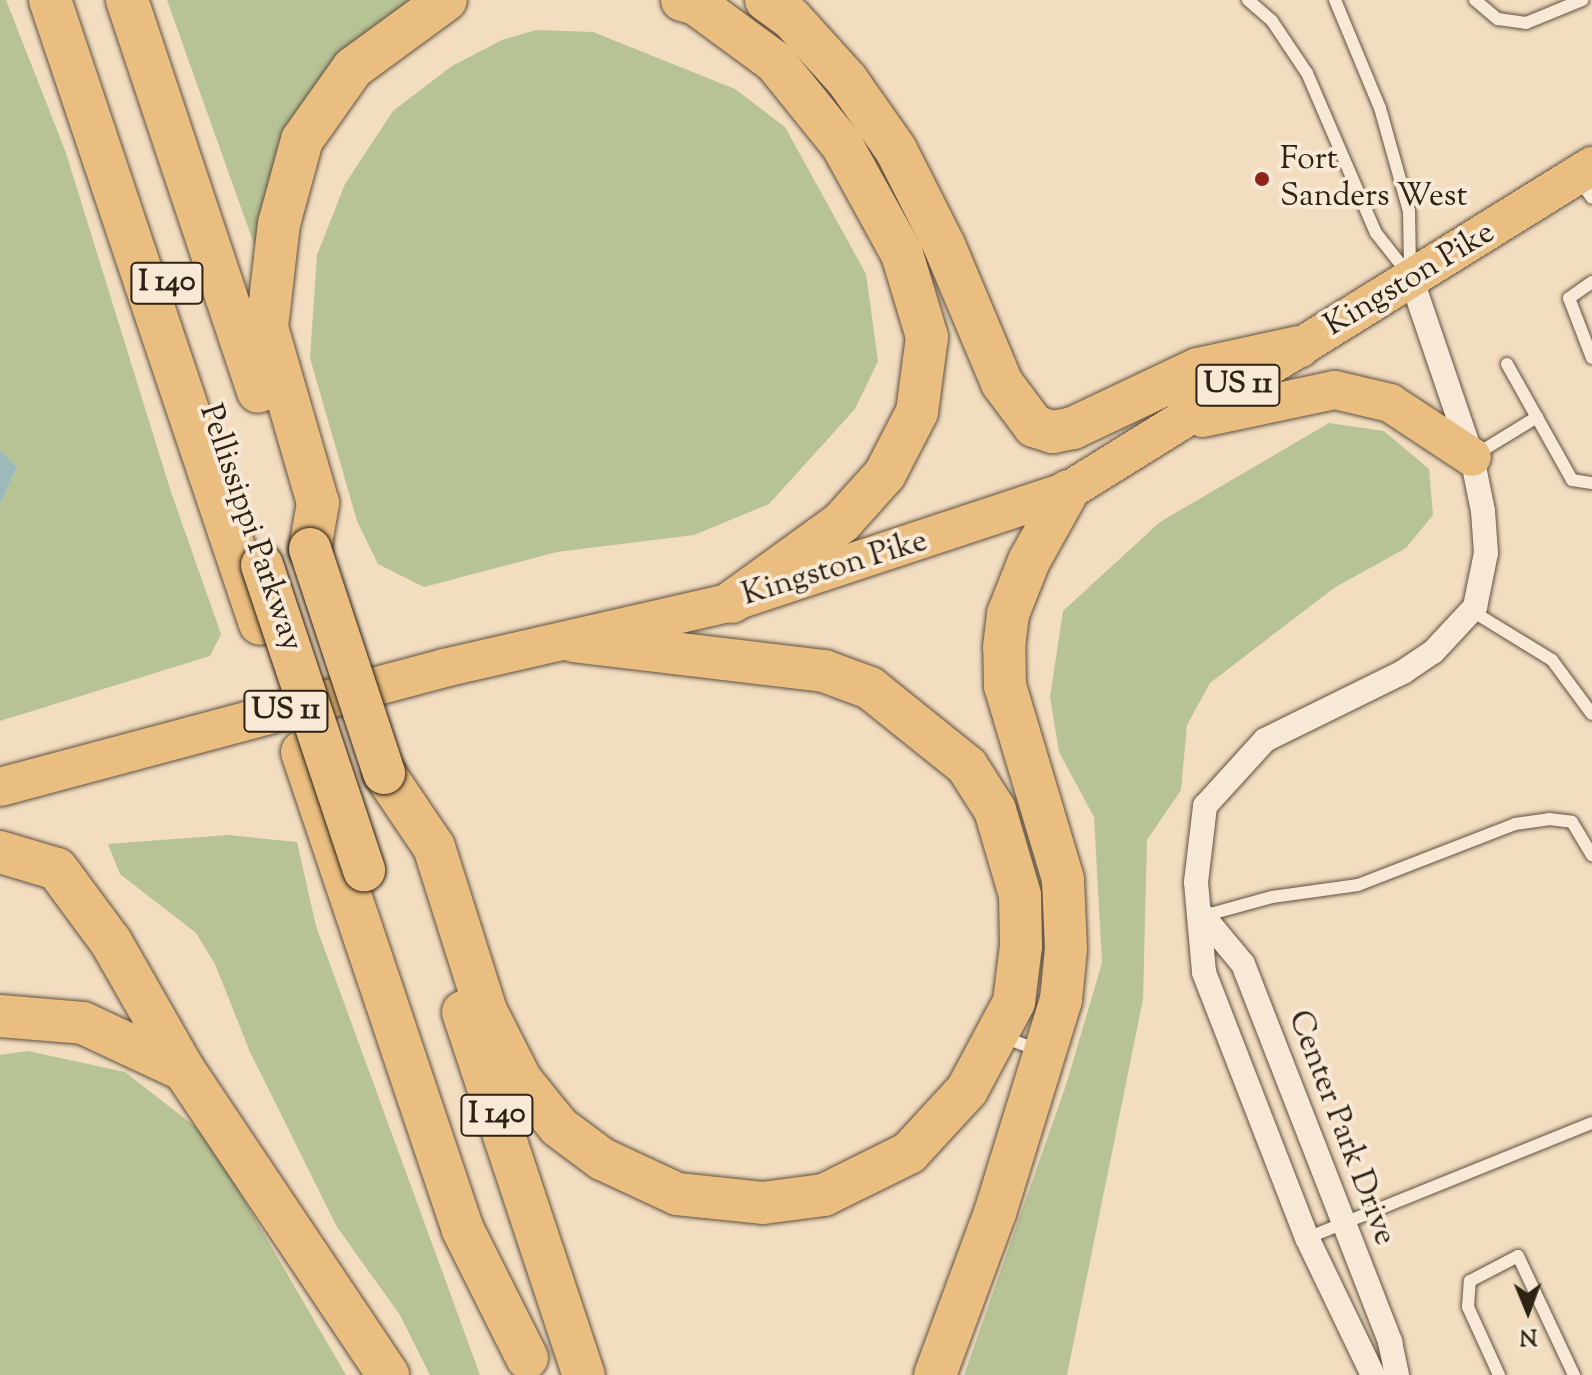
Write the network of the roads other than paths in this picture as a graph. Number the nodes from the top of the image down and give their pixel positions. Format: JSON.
{"nodes":[{"id":1,"x":50,"y":0,"type":"edge"},
{"id":2,"x":75,"y":0,"type":"edge"},
{"id":3,"x":127,"y":0,"type":"edge"},
{"id":4,"x":446,"y":0,"type":"edge"},
{"id":5,"x":682,"y":0,"type":"edge"},
{"id":6,"x":766,"y":0,"type":"edge"},
{"id":7,"x":1248,"y":0,"type":"edge"},
{"id":8,"x":1335,"y":0,"type":"edge"},
{"id":9,"x":1475,"y":0,"type":"edge"},
{"id":10,"x":1582,"y":0,"type":"edge"},
{"id":11,"x":1587,"y":180,"type":"edge"},
{"id":12,"x":1411,"y":278,"type":"junction"},
{"id":13,"x":1592,"y":282,"type":"edge"},
{"id":14,"x":1299,"y":347,"type":"junction"},
{"id":15,"x":1592,"y":358,"type":"edge"},
{"id":16,"x":1507,"y":364,"type":"dead end"},
{"id":17,"x":1537,"y":417,"type":"junction"},
{"id":18,"x":1176,"y":424,"type":"junction"},
{"id":19,"x":1472,"y":457,"type":"junction"},
{"id":20,"x":1592,"y":483,"type":"edge"},
{"id":21,"x":1068,"y":491,"type":"junction"},
{"id":22,"x":310,"y":549,"type":"junction"},
{"id":23,"x":732,"y":602,"type":"junction"},
{"id":24,"x":1472,"y":611,"type":"junction"},
{"id":25,"x":574,"y":641,"type":"junction"},
{"id":26,"x":1592,"y":714,"type":"edge"},
{"id":27,"x":0,"y":787,"type":"edge"},
{"id":28,"x":422,"y":851,"type":"junction"},
{"id":29,"x":0,"y":852,"type":"edge"},
{"id":30,"x":1592,"y":855,"type":"edge"},
{"id":31,"x":1203,"y":916,"type":"junction"},
{"id":32,"x":0,"y":1016,"type":"edge"},
{"id":33,"x":999,"y":1035,"type":"junction"},
{"id":34,"x":1046,"y":1054,"type":"junction"},
{"id":35,"x":184,"y":1070,"type":"junction"},
{"id":36,"x":1592,"y":1123,"type":"edge"},
{"id":37,"x":1344,"y":1223,"type":"junction"},
{"id":38,"x":1307,"y":1238,"type":"junction"},
{"id":39,"x":530,"y":1367,"type":"edge"},
{"id":40,"x":388,"y":1375,"type":"edge"},
{"id":41,"x":584,"y":1375,"type":"edge"},
{"id":42,"x":935,"y":1375,"type":"edge"},
{"id":43,"x":1373,"y":1375,"type":"edge"},
{"id":44,"x":1397,"y":1375,"type":"edge"},
{"id":45,"x":1499,"y":1375,"type":"edge"},
{"id":46,"x":1574,"y":1375,"type":"edge"}],
"edges":[{"from":1,"to":39,"type":"highway"},
{"from":2,"to":39,"type":"highway","name":"Pellissippi Parkway","number":"I 140","bridge":true},
{"from":3,"to":22,"type":"highway","name":"Pellissippi Parkway","number":"I 140"},
{"from":4,"to":22,"type":"highway"},
{"from":5,"to":23,"type":"highway"},
{"from":6,"to":14,"type":"highway"},
{"from":7,"to":12,"type":"lane"},
{"from":8,"to":12,"type":"lane"},
{"from":9,"to":10,"type":"lane"},
{"from":11,"to":12,"type":"main road","name":"Kingston Pike","number":"US 11"},
{"from":12,"to":14,"type":"main road","name":"Kingston Pike","number":"US 11"},
{"from":12,"to":19,"type":"street"},
{"from":13,"to":15,"type":"lane"},
{"from":14,"to":18,"type":"main road","name":"Kingston Pike","number":"US 11"},
{"from":16,"to":17,"type":"lane"},
{"from":17,"to":19,"type":"lane"},
{"from":17,"to":20,"type":"lane"},
{"from":18,"to":19,"type":"main road"},
{"from":18,"to":21,"type":"main road","name":"Kingston Pike","number":"US 11"},
{"from":19,"to":24,"type":"street"},
{"from":21,"to":23,"type":"main road","name":"Kingston Pike","number":"US 11"},
{"from":21,"to":34,"type":"highway"},
{"from":22,"to":28,"type":"highway","name":"Pellissippi Parkway","number":"I 140","bridge":true},
{"from":23,"to":25,"type":"main road","name":"Kingston Pike","number":"US 11"},
{"from":24,"to":26,"type":"lane"},
{"from":24,"to":31,"type":"street"},
{"from":25,"to":27,"type":"main road","name":"Kingston Pike","number":"US 11"},
{"from":25,"to":33,"type":"highway"},
{"from":28,"to":33,"type":"highway"},
{"from":28,"to":41,"type":"highway","name":"Pellissippi Parkway","number":"I 140"},
{"from":29,"to":35,"type":"highway"},
{"from":30,"to":31,"type":"lane"},
{"from":31,"to":37,"type":"street","name":"Center Park Drive"},
{"from":31,"to":38,"type":"street"},
{"from":32,"to":35,"type":"highway"},
{"from":33,"to":34,"type":"lane"},
{"from":34,"to":42,"type":"highway"},
{"from":35,"to":40,"type":"highway"},
{"from":36,"to":37,"type":"lane"},
{"from":37,"to":38,"type":"lane"},
{"from":37,"to":44,"type":"street","name":"Center Park Drive"},
{"from":38,"to":43,"type":"street"},
{"from":45,"to":46,"type":"lane"}]}
